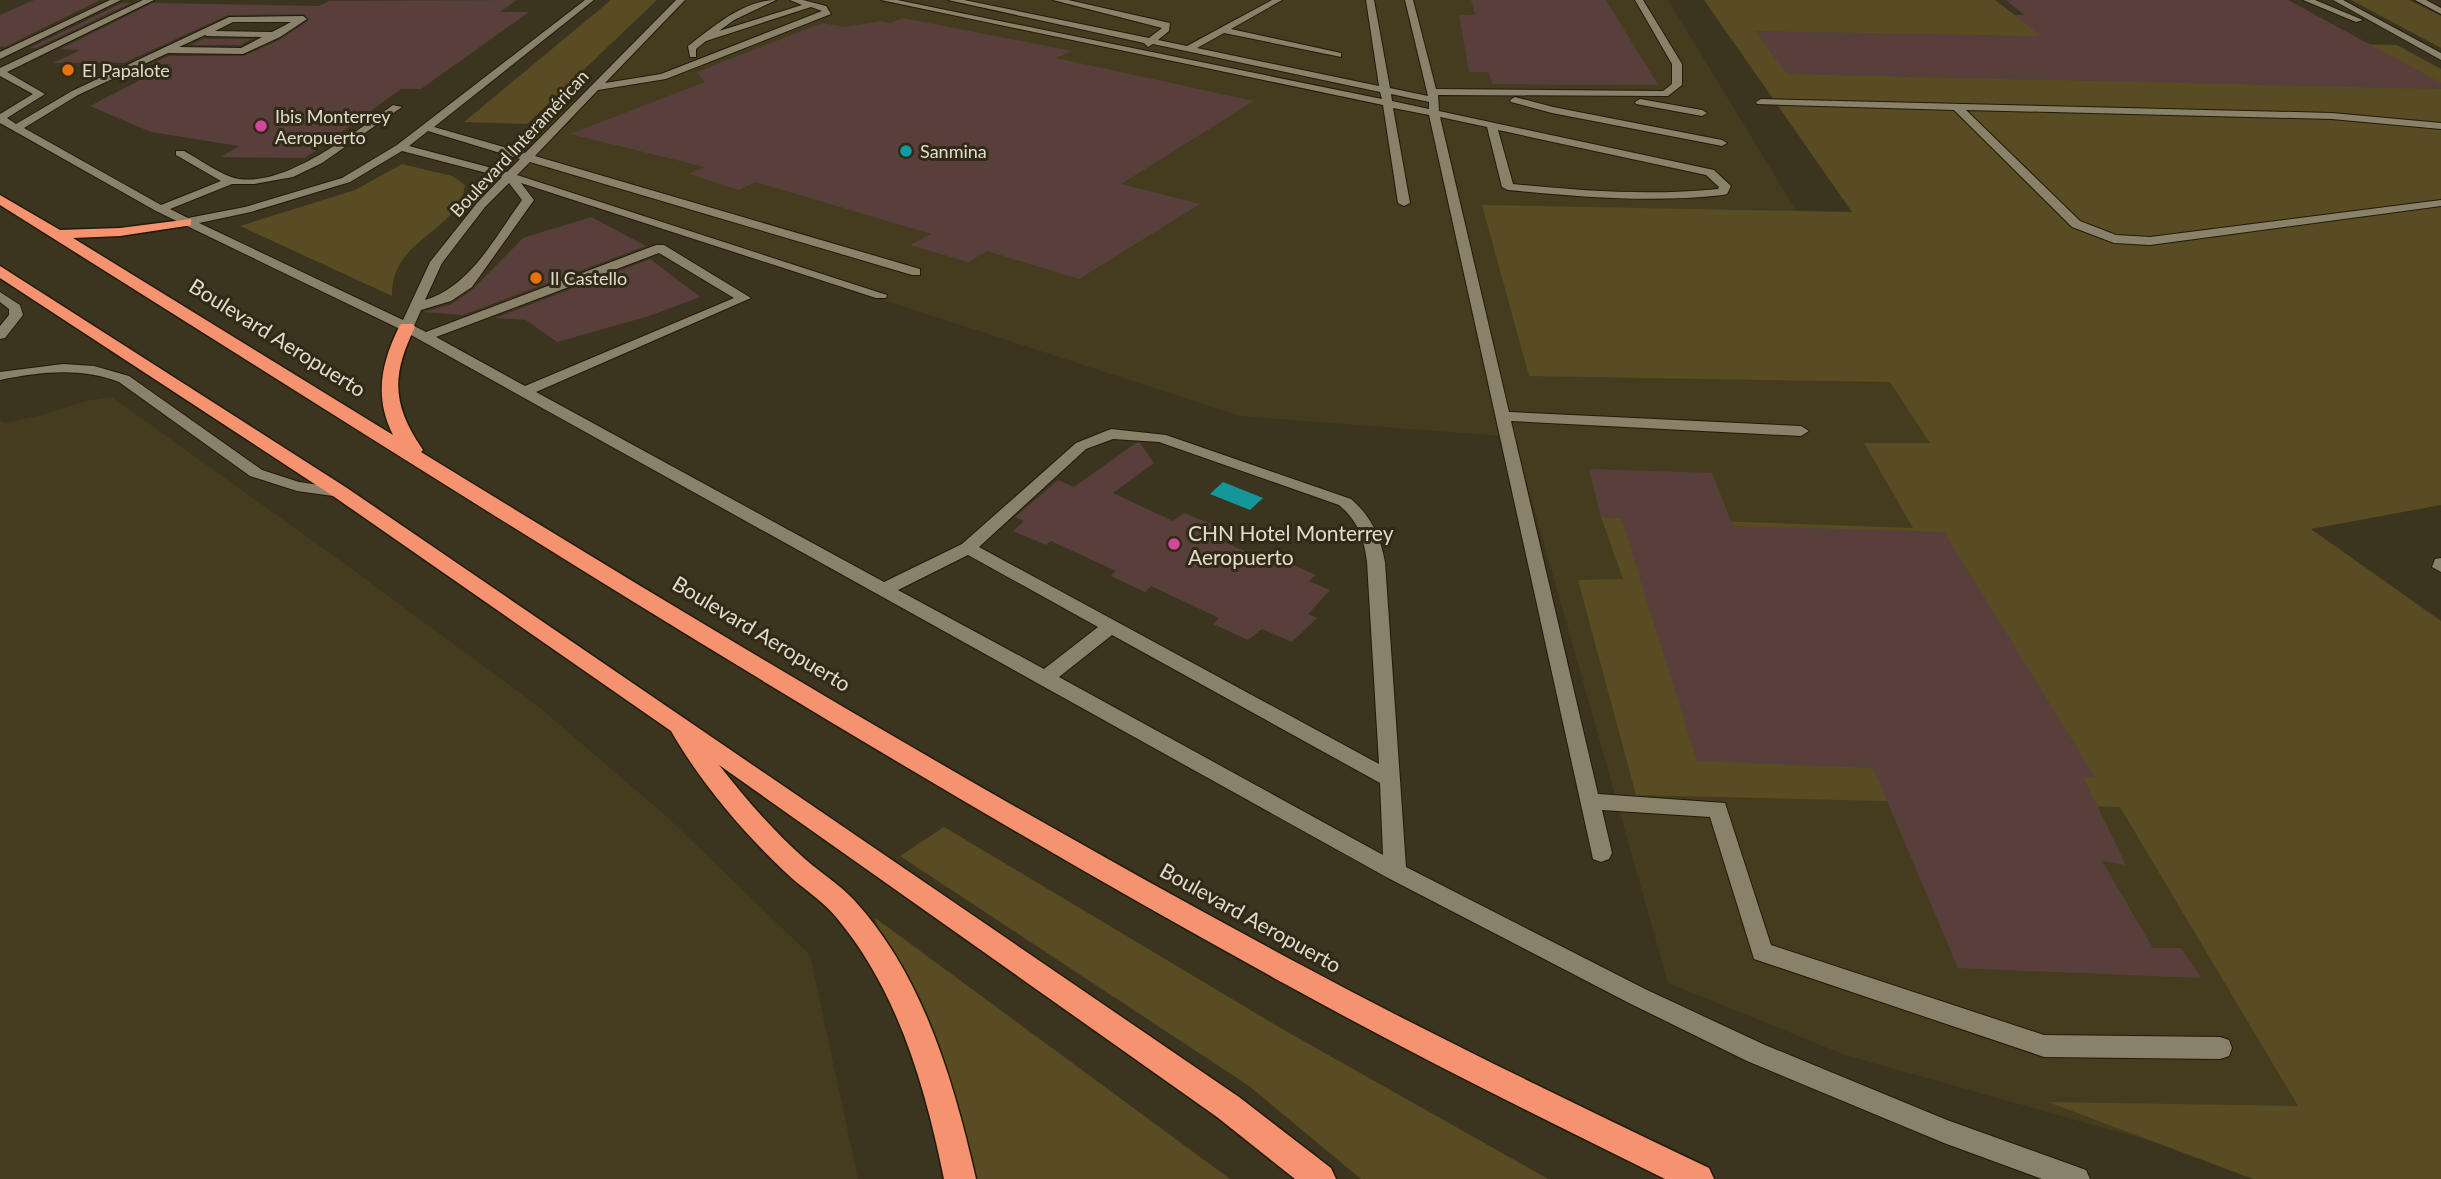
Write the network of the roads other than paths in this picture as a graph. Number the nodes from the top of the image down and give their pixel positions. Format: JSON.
{"nodes":[{"id":1,"x":117,"y":0,"type":"edge"},
{"id":2,"x":150,"y":0,"type":"edge"},
{"id":3,"x":590,"y":0,"type":"edge"},
{"id":4,"x":681,"y":0,"type":"edge"},
{"id":5,"x":772,"y":0,"type":"edge"},
{"id":6,"x":794,"y":0,"type":"edge"},
{"id":7,"x":885,"y":0,"type":"edge"},
{"id":8,"x":952,"y":0,"type":"edge"},
{"id":9,"x":1057,"y":0,"type":"edge"},
{"id":10,"x":1278,"y":0,"type":"edge"},
{"id":11,"x":1370,"y":0,"type":"edge"},
{"id":12,"x":1409,"y":0,"type":"edge"},
{"id":13,"x":1639,"y":0,"type":"edge"},
{"id":14,"x":2307,"y":0,"type":"edge"},
{"id":15,"x":2337,"y":0,"type":"edge"},
{"id":16,"x":2419,"y":0,"type":"edge"},
{"id":17,"x":810,"y":5,"type":"junction"},
{"id":18,"x":2441,"y":11,"type":"edge"},
{"id":19,"x":1037,"y":18,"type":"junction"},
{"id":20,"x":2382,"y":25,"type":"junction"},
{"id":21,"x":1019,"y":27,"type":"junction"},
{"id":22,"x":1222,"y":30,"type":"junction"},
{"id":23,"x":205,"y":33,"type":"junction"},
{"id":24,"x":277,"y":35,"type":"junction"},
{"id":25,"x":704,"y":39,"type":"junction"},
{"id":26,"x":1154,"y":40,"type":"junction"},
{"id":27,"x":1190,"y":48,"type":"junction"},
{"id":28,"x":168,"y":50,"type":"junction"},
{"id":29,"x":1135,"y":51,"type":"junction"},
{"id":30,"x":693,"y":55,"type":"junction"},
{"id":31,"x":1338,"y":55,"type":"dead end"},
{"id":32,"x":0,"y":56,"type":"edge"},
{"id":33,"x":2441,"y":58,"type":"edge"},
{"id":34,"x":708,"y":60,"type":"junction"},
{"id":35,"x":0,"y":71,"type":"edge"},
{"id":36,"x":599,"y":84,"type":"junction"},
{"id":37,"x":1386,"y":90,"type":"junction"},
{"id":38,"x":1502,"y":94,"type":"junction"},
{"id":39,"x":1606,"y":96,"type":"junction"},
{"id":40,"x":1433,"y":102,"type":"junction"},
{"id":41,"x":1761,"y":103,"type":"dead end"},
{"id":42,"x":1389,"y":104,"type":"junction"},
{"id":43,"x":397,"y":107,"type":"dead end"},
{"id":44,"x":1958,"y":108,"type":"junction"},
{"id":45,"x":1702,"y":113,"type":"dead end"},
{"id":46,"x":0,"y":119,"type":"edge"},
{"id":47,"x":1492,"y":125,"type":"junction"},
{"id":48,"x":2441,"y":126,"type":"edge"},
{"id":49,"x":424,"y":127,"type":"junction"},
{"id":50,"x":17,"y":128,"type":"junction"},
{"id":51,"x":1723,"y":143,"type":"dead end"},
{"id":52,"x":401,"y":147,"type":"junction"},
{"id":53,"x":180,"y":153,"type":"dead end"},
{"id":54,"x":527,"y":156,"type":"junction"},
{"id":55,"x":509,"y":176,"type":"junction"},
{"id":56,"x":230,"y":181,"type":"junction"},
{"id":57,"x":0,"y":199,"type":"edge"},
{"id":58,"x":1404,"y":203,"type":"dead end"},
{"id":59,"x":2441,"y":203,"type":"edge"},
{"id":60,"x":160,"y":209,"type":"junction"},
{"id":61,"x":720,"y":214,"type":"junction"},
{"id":62,"x":186,"y":222,"type":"junction"},
{"id":63,"x":690,"y":233,"type":"junction"},
{"id":64,"x":60,"y":234,"type":"junction"},
{"id":65,"x":0,"y":271,"type":"edge"},
{"id":66,"x":916,"y":272,"type":"dead end"},
{"id":67,"x":881,"y":295,"type":"dead end"},
{"id":68,"x":0,"y":296,"type":"edge"},
{"id":69,"x":415,"y":308,"type":"junction"},
{"id":70,"x":416,"y":332,"type":"junction"},
{"id":71,"x":0,"y":335,"type":"edge"},
{"id":72,"x":0,"y":376,"type":"edge"},
{"id":73,"x":524,"y":392,"type":"junction"},
{"id":74,"x":1504,"y":416,"type":"junction"},
{"id":75,"x":1801,"y":431,"type":"dead end"},
{"id":76,"x":425,"y":462,"type":"junction"},
{"id":77,"x":340,"y":492,"type":"junction"},
{"id":78,"x":968,"y":548,"type":"junction"},
{"id":79,"x":883,"y":590,"type":"junction"},
{"id":80,"x":1111,"y":626,"type":"junction"},
{"id":81,"x":1044,"y":678,"type":"junction"},
{"id":82,"x":678,"y":724,"type":"junction"},
{"id":83,"x":1390,"y":779,"type":"junction"},
{"id":84,"x":1592,"y":802,"type":"junction"},
{"id":85,"x":1601,"y":853,"type":"dead end"},
{"id":86,"x":1396,"y":872,"type":"junction"},
{"id":87,"x":2220,"y":1048,"type":"dead end"},
{"id":88,"x":2065,"y":1177,"type":"edge"},
{"id":89,"x":960,"y":1179,"type":"edge"},
{"id":90,"x":1320,"y":1179,"type":"edge"},
{"id":91,"x":1698,"y":1179,"type":"edge"}],
"edges":[{"from":1,"to":32,"type":"street"},
{"from":2,"to":35,"type":"street"},
{"from":3,"to":49,"type":"street"},
{"from":4,"to":36,"type":"street","name":"Boulevard Interamérican"},
{"from":5,"to":25,"type":"street"},
{"from":6,"to":17,"type":"street"},
{"from":7,"to":21,"type":"street"},
{"from":8,"to":19,"type":"street"},
{"from":9,"to":26,"type":"street"},
{"from":10,"to":22,"type":"street"},
{"from":11,"to":37,"type":"street"},
{"from":12,"to":40,"type":"street"},
{"from":13,"to":39,"type":"street"},
{"from":14,"to":20,"type":"street"},
{"from":15,"to":20,"type":"street"},
{"from":16,"to":18,"type":"street"},
{"from":17,"to":25,"type":"street"},
{"from":17,"to":34,"type":"street"},
{"from":19,"to":21,"type":"street"},
{"from":19,"to":26,"type":"street"},
{"from":20,"to":33,"type":"street"},
{"from":21,"to":29,"type":"street"},
{"from":22,"to":27,"type":"street"},
{"from":22,"to":31,"type":"street"},
{"from":23,"to":24,"type":"street"},
{"from":23,"to":24,"type":"street"},
{"from":23,"to":28,"type":"street"},
{"from":24,"to":28,"type":"street"},
{"from":25,"to":30,"type":"street"},
{"from":26,"to":27,"type":"street"},
{"from":26,"to":29,"type":"street"},
{"from":27,"to":37,"type":"street"},
{"from":28,"to":50,"type":"street"},
{"from":29,"to":42,"type":"street"},
{"from":30,"to":34,"type":"street"},
{"from":30,"to":36,"type":"street"},
{"from":34,"to":36,"type":"street"},
{"from":35,"to":46,"type":"street"},
{"from":36,"to":54,"type":"street","name":"Boulevard Interamérican"},
{"from":37,"to":40,"type":"street"},
{"from":37,"to":42,"type":"street"},
{"from":38,"to":39,"type":"street"},
{"from":38,"to":40,"type":"street"},
{"from":38,"to":51,"type":"street"},
{"from":39,"to":45,"type":"street"},
{"from":40,"to":42,"type":"street"},
{"from":40,"to":47,"type":"street"},
{"from":40,"to":74,"type":"street"},
{"from":41,"to":44,"type":"street"},
{"from":42,"to":58,"type":"street"},
{"from":43,"to":56,"type":"street"},
{"from":44,"to":48,"type":"street"},
{"from":44,"to":59,"type":"street"},
{"from":46,"to":50,"type":"street"},
{"from":47,"to":47,"type":"street"},
{"from":49,"to":52,"type":"street"},
{"from":49,"to":54,"type":"street"},
{"from":50,"to":60,"type":"street"},
{"from":52,"to":55,"type":"street"},
{"from":52,"to":62,"type":"street"},
{"from":53,"to":56,"type":"street"},
{"from":54,"to":55,"type":"street","name":"Boulevard Interamérican"},
{"from":54,"to":61,"type":"street"},
{"from":55,"to":63,"type":"street"},
{"from":55,"to":69,"type":"street","name":"Boulevard Interamérican"},
{"from":55,"to":69,"type":"street"},
{"from":56,"to":60,"type":"street"},
{"from":57,"to":64,"type":"highway","name":"Boulevard Aeropuerto"},
{"from":60,"to":62,"type":"street"},
{"from":61,"to":63,"type":"street"},
{"from":61,"to":66,"type":"street"},
{"from":62,"to":64,"type":"highway"},
{"from":62,"to":70,"type":"street"},
{"from":63,"to":67,"type":"street"},
{"from":64,"to":76,"type":"highway","name":"Boulevard Aeropuerto"},
{"from":65,"to":77,"type":"highway"},
{"from":68,"to":71,"type":"street"},
{"from":69,"to":70,"type":"street","name":"Boulevard Interamérican"},
{"from":70,"to":73,"type":"street"},
{"from":70,"to":73,"type":"street"},
{"from":70,"to":76,"type":"highway"},
{"from":72,"to":77,"type":"street"},
{"from":73,"to":79,"type":"street"},
{"from":74,"to":75,"type":"street"},
{"from":74,"to":84,"type":"street"},
{"from":76,"to":91,"type":"highway","name":"Boulevard Aeropuerto"},
{"from":77,"to":82,"type":"highway"},
{"from":78,"to":79,"type":"street"},
{"from":78,"to":80,"type":"street"},
{"from":78,"to":83,"type":"street"},
{"from":79,"to":81,"type":"street"},
{"from":80,"to":81,"type":"street"},
{"from":80,"to":83,"type":"street"},
{"from":81,"to":86,"type":"street"},
{"from":82,"to":89,"type":"highway"},
{"from":82,"to":90,"type":"highway"},
{"from":83,"to":86,"type":"street"},
{"from":84,"to":85,"type":"street"},
{"from":84,"to":87,"type":"street"},
{"from":86,"to":88,"type":"street"}]}
